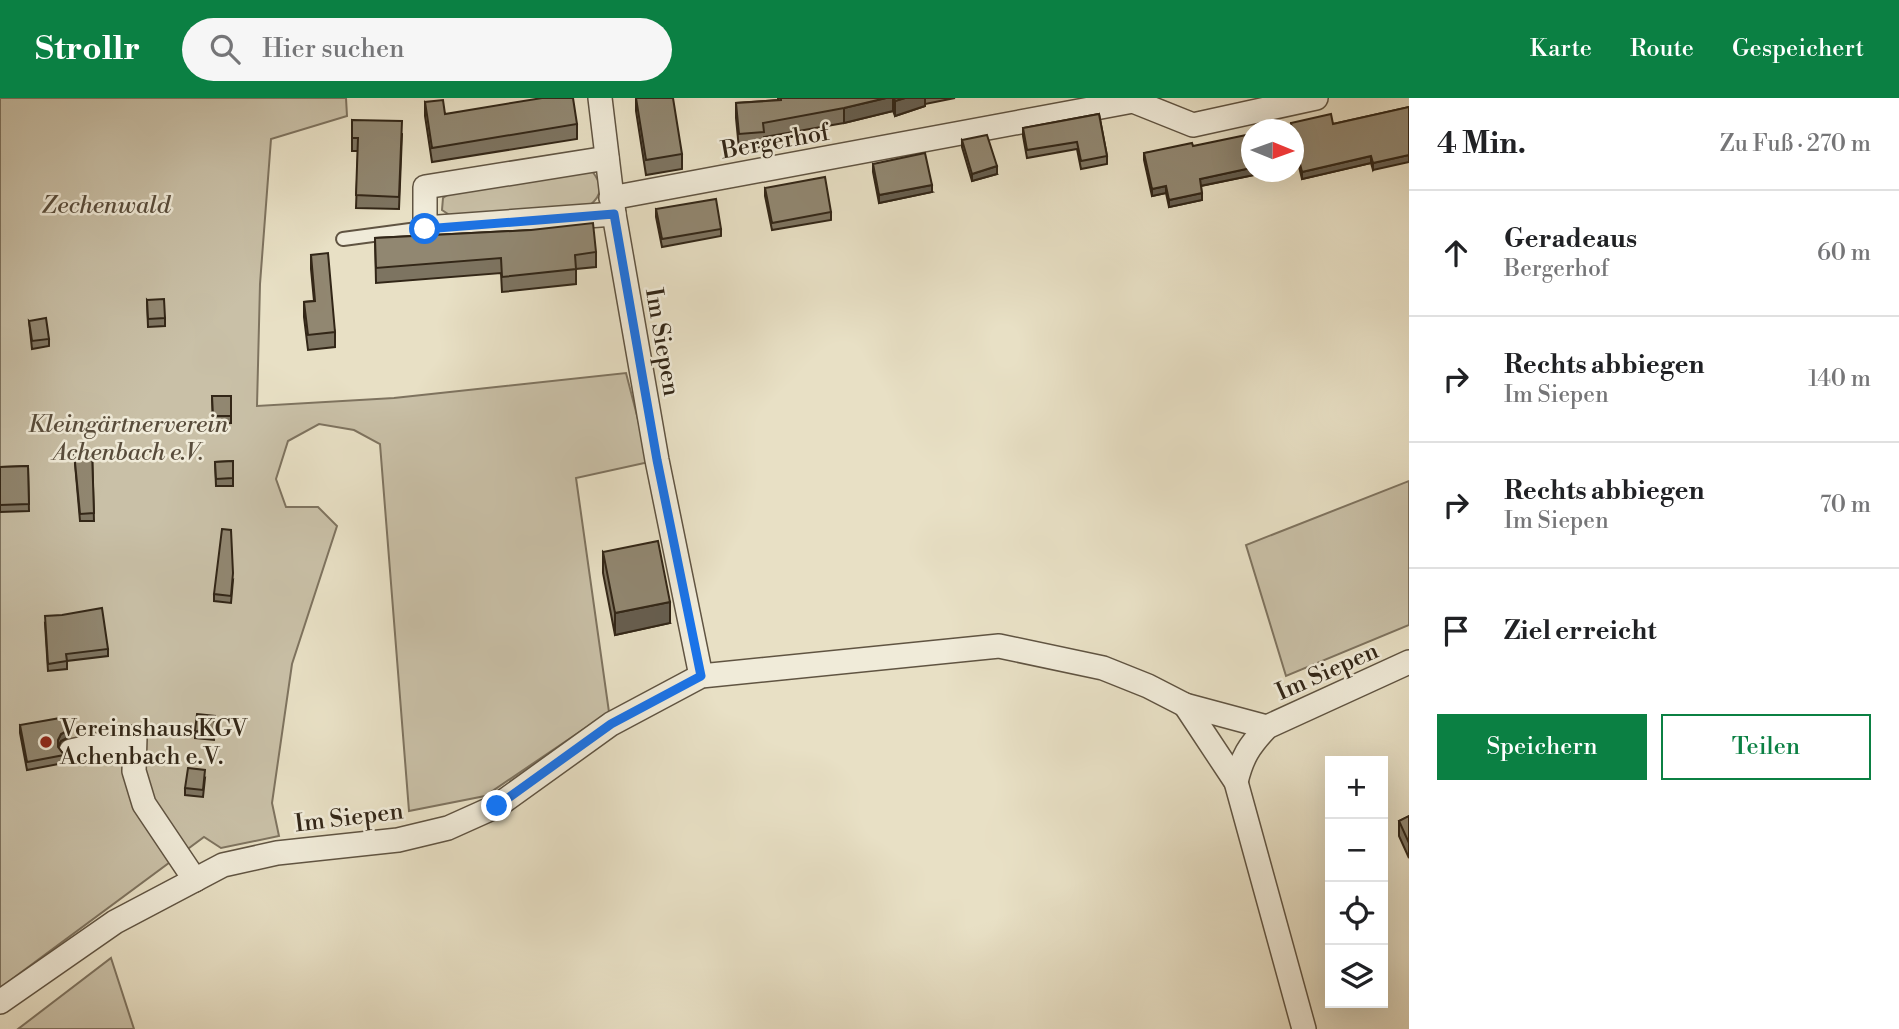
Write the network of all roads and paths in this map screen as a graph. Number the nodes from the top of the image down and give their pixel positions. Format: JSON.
{"nodes":[{"id":1,"x":600,"y":98,"type":"edge"},
{"id":2,"x":1316,"y":98,"type":"edge"},
{"id":3,"x":607,"y":158,"type":"junction"},
{"id":4,"x":612,"y":206,"type":"junction"},
{"id":5,"x":425,"y":229,"type":"junction"},
{"id":6,"x":343,"y":239,"type":"dead end"},
{"id":7,"x":1409,"y":662,"type":"edge"},
{"id":8,"x":701,"y":676,"type":"junction"},
{"id":9,"x":1185,"y":705,"type":"junction"},
{"id":10,"x":1267,"y":727,"type":"junction"},
{"id":11,"x":71,"y":751,"type":"dead end"},
{"id":12,"x":1236,"y":782,"type":"junction"},
{"id":13,"x":195,"y":880,"type":"junction"},
{"id":14,"x":0,"y":1002,"type":"edge"},
{"id":15,"x":1304,"y":1029,"type":"edge"}],
"edges":[{"from":1,"to":3,"type":"street","name":"Im Siepen"},
{"from":2,"to":4,"type":"street","name":"Bergerhof"},
{"from":3,"to":4,"type":"street","name":"Im Siepen"},
{"from":3,"to":5,"type":"street"},
{"from":4,"to":5,"type":"street","name":"Bergerhof"},
{"from":4,"to":8,"type":"street","name":"Im Siepen"},
{"from":5,"to":6,"type":"lane"},
{"from":7,"to":10,"type":"street","name":"Im Siepen"},
{"from":8,"to":9,"type":"street","name":"Im Siepen"},
{"from":8,"to":13,"type":"street","name":"Im Siepen"},
{"from":9,"to":10,"type":"street","name":"Im Siepen"},
{"from":9,"to":12,"type":"street","name":"Im Siepen"},
{"from":10,"to":12,"type":"street","name":"Im Siepen"},
{"from":11,"to":13,"type":"street"},
{"from":12,"to":15,"type":"street","name":"Im Siepen"},
{"from":13,"to":14,"type":"street","name":"Im Siepen"}]}
